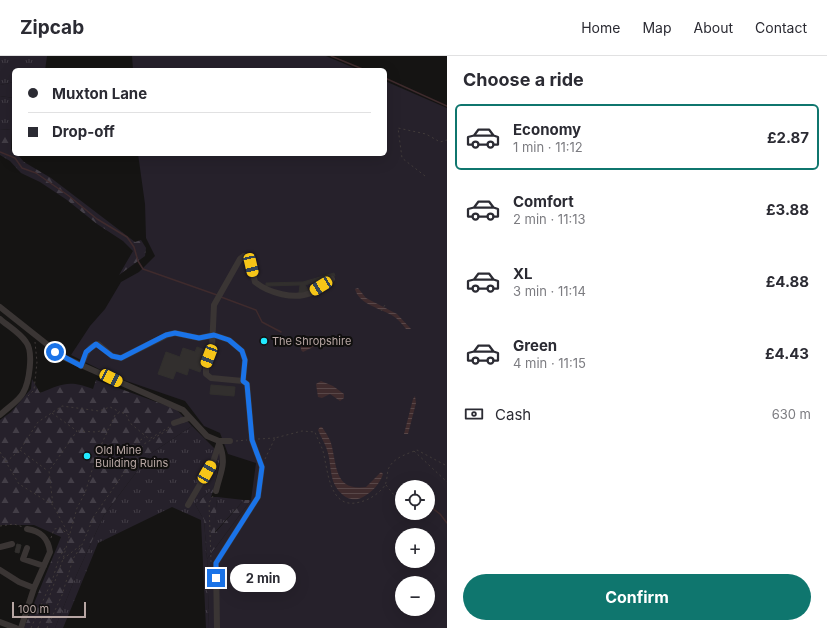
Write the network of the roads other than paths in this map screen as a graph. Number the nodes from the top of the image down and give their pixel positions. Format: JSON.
{"nodes":[{"id":1,"x":332,"y":280,"type":"dead end"},
{"id":2,"x":0,"y":307,"type":"edge"},
{"id":3,"x":0,"y":319,"type":"edge"},
{"id":4,"x":212,"y":335,"type":"junction"},
{"id":5,"x":81,"y":366,"type":"junction"},
{"id":6,"x":243,"y":381,"type":"junction"},
{"id":7,"x":0,"y":414,"type":"edge"},
{"id":8,"x":189,"y":418,"type":"junction"},
{"id":9,"x":174,"y":424,"type":"road end"},
{"id":10,"x":230,"y":441,"type":"dead end"},
{"id":11,"x":219,"y":442,"type":"junction"},
{"id":12,"x":216,"y":490,"type":"road end"},
{"id":13,"x":188,"y":505,"type":"dead end"},
{"id":14,"x":27,"y":529,"type":"road end"},
{"id":15,"x":12,"y":544,"type":"dead end"},
{"id":16,"x":0,"y":547,"type":"edge"},
{"id":17,"x":27,"y":548,"type":"dead end"},
{"id":18,"x":43,"y":569,"type":"junction"},
{"id":19,"x":0,"y":570,"type":"edge"},
{"id":20,"x":34,"y":588,"type":"junction"},
{"id":21,"x":0,"y":622,"type":"edge"},
{"id":22,"x":16,"y":628,"type":"edge"},
{"id":23,"x":21,"y":628,"type":"edge"},
{"id":24,"x":217,"y":628,"type":"edge"}],
"edges":[{"from":1,"to":4,"type":"street"},
{"from":2,"to":5,"type":"street"},
{"from":3,"to":7,"type":"street"},
{"from":4,"to":5,"type":"street"},
{"from":4,"to":6,"type":"street"},
{"from":4,"to":6,"type":"street"},
{"from":5,"to":8,"type":"street"},
{"from":6,"to":24,"type":"street"},
{"from":8,"to":9,"type":"street"},
{"from":8,"to":11,"type":"street"},
{"from":10,"to":11,"type":"street"},
{"from":11,"to":12,"type":"street"},
{"from":11,"to":13,"type":"street"},
{"from":14,"to":18,"type":"street"},
{"from":15,"to":16,"type":"street"},
{"from":17,"to":18,"type":"street"},
{"from":18,"to":20,"type":"street"},
{"from":19,"to":20,"type":"street"},
{"from":20,"to":23,"type":"street"},
{"from":21,"to":22,"type":"street"}]}
